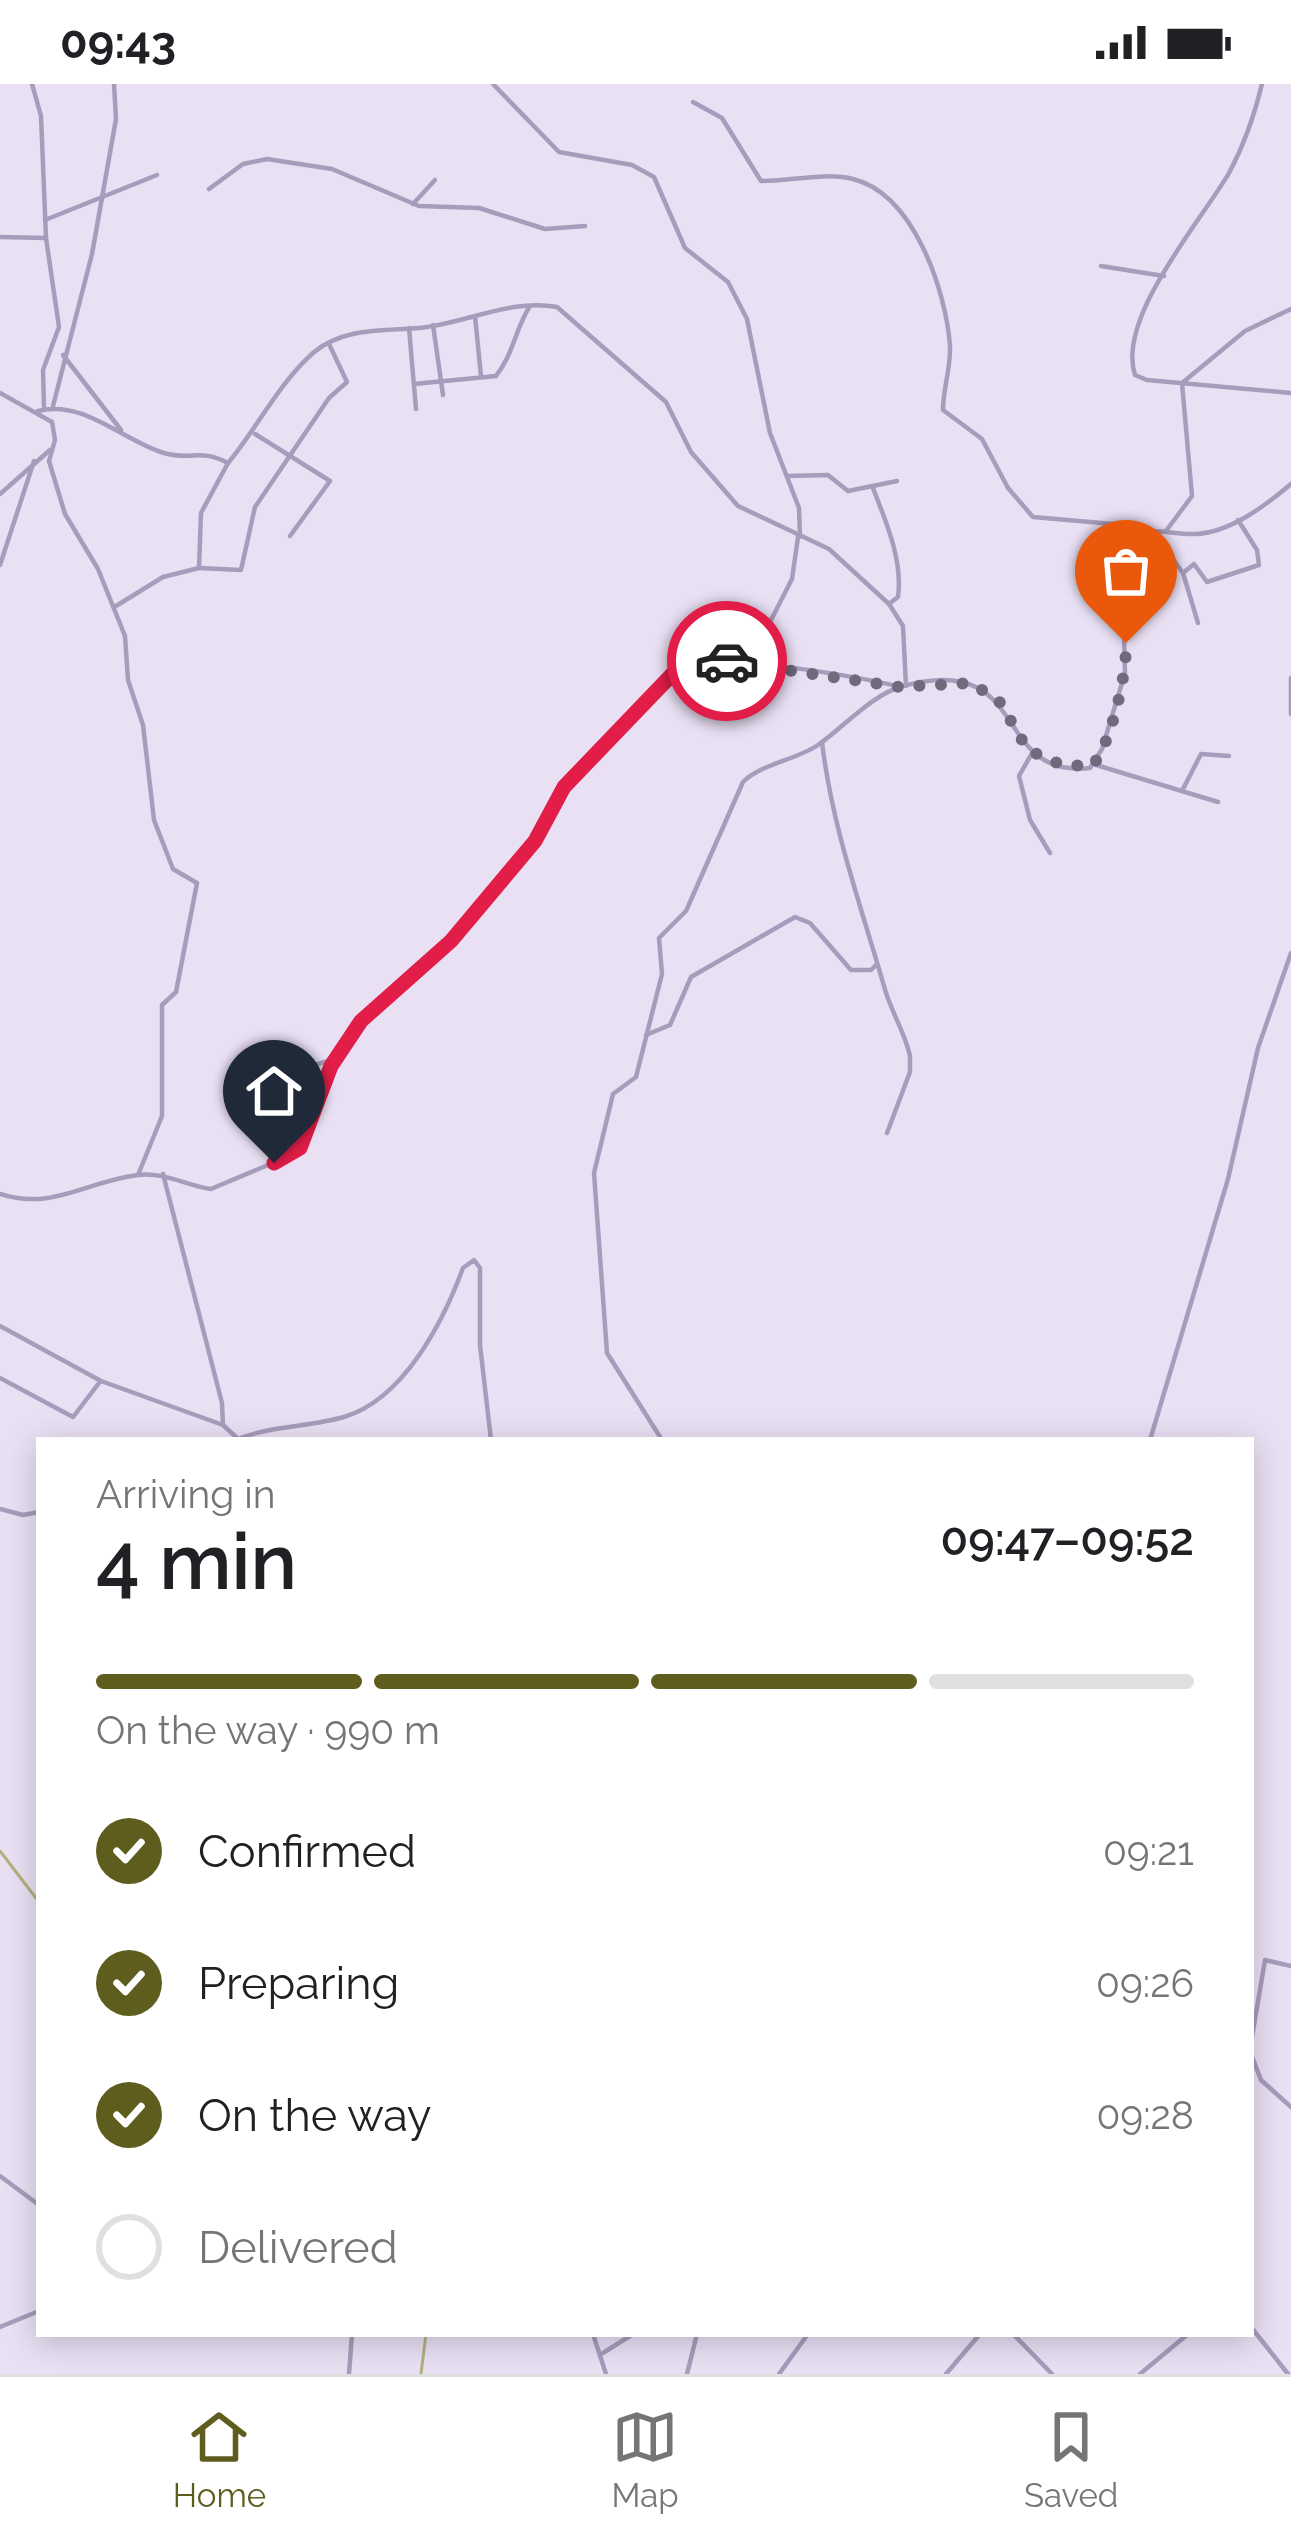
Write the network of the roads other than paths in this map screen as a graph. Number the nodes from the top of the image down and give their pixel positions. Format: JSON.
{"nodes":[{"id":1,"x":32,"y":84,"type":"edge"},
{"id":2,"x":114,"y":84,"type":"edge"},
{"id":3,"x":493,"y":84,"type":"edge"},
{"id":4,"x":1262,"y":84,"type":"edge"},
{"id":5,"x":693,"y":102,"type":"dead end"},
{"id":6,"x":157,"y":175,"type":"dead end"},
{"id":7,"x":434,"y":181,"type":"dead end"},
{"id":8,"x":208,"y":189,"type":"dead end"},
{"id":9,"x":101,"y":198,"type":"junction"},
{"id":10,"x":413,"y":204,"type":"junction"},
{"id":11,"x":45,"y":220,"type":"junction"},
{"id":12,"x":584,"y":226,"type":"dead end"},
{"id":13,"x":0,"y":237,"type":"edge"},
{"id":14,"x":46,"y":238,"type":"junction"},
{"id":15,"x":1101,"y":266,"type":"dead end"},
{"id":16,"x":1164,"y":276,"type":"junction"},
{"id":17,"x":530,"y":306,"type":"junction"},
{"id":18,"x":1291,"y":309,"type":"edge"},
{"id":19,"x":475,"y":316,"type":"junction"},
{"id":20,"x":433,"y":325,"type":"junction"},
{"id":21,"x":409,"y":328,"type":"junction"},
{"id":22,"x":329,"y":343,"type":"junction"},
{"id":23,"x":63,"y":355,"type":"junction"},
{"id":24,"x":482,"y":378,"type":"junction"},
{"id":25,"x":443,"y":382,"type":"junction"},
{"id":26,"x":1182,"y":383,"type":"junction"},
{"id":27,"x":414,"y":384,"type":"junction"},
{"id":28,"x":0,"y":393,"type":"edge"},
{"id":29,"x":1291,"y":393,"type":"edge"},
{"id":30,"x":443,"y":395,"type":"dead end"},
{"id":31,"x":45,"y":409,"type":"junction"},
{"id":32,"x":416,"y":410,"type":"dead end"},
{"id":33,"x":122,"y":430,"type":"junction"},
{"id":34,"x":254,"y":433,"type":"junction"},
{"id":35,"x":51,"y":449,"type":"junction"},
{"id":36,"x":292,"y":458,"type":"junction"},
{"id":37,"x":34,"y":461,"type":"junction"},
{"id":38,"x":228,"y":463,"type":"junction"},
{"id":39,"x":788,"y":476,"type":"junction"},
{"id":40,"x":897,"y":481,"type":"dead end"},
{"id":41,"x":1291,"y":484,"type":"edge"},
{"id":42,"x":873,"y":488,"type":"junction"},
{"id":43,"x":0,"y":494,"type":"edge"},
{"id":44,"x":1238,"y":520,"type":"junction"},
{"id":45,"x":1153,"y":531,"type":"junction"},
{"id":46,"x":1166,"y":531,"type":"junction"},
{"id":47,"x":290,"y":536,"type":"dead end"},
{"id":48,"x":1131,"y":536,"type":"junction"},
{"id":49,"x":799,"y":537,"type":"junction"},
{"id":50,"x":0,"y":565,"type":"edge"},
{"id":51,"x":199,"y":568,"type":"junction"},
{"id":52,"x":1183,"y":573,"type":"junction"},
{"id":53,"x":889,"y":604,"type":"junction"},
{"id":54,"x":116,"y":605,"type":"junction"},
{"id":55,"x":1198,"y":623,"type":"dead end"},
{"id":56,"x":696,"y":658,"type":"junction"},
{"id":57,"x":1291,"y":678,"type":"edge"},
{"id":58,"x":903,"y":686,"type":"junction"},
{"id":59,"x":1291,"y":714,"type":"edge"},
{"id":60,"x":822,"y":742,"type":"junction"},
{"id":61,"x":1032,"y":753,"type":"junction"},
{"id":62,"x":1229,"y":756,"type":"dead end"},
{"id":63,"x":1093,"y":764,"type":"junction"},
{"id":64,"x":1183,"y":789,"type":"junction"},
{"id":65,"x":1218,"y":802,"type":"dead end"},
{"id":66,"x":1050,"y":853,"type":"dead end"},
{"id":67,"x":1291,"y":953,"type":"edge"},
{"id":68,"x":877,"y":964,"type":"junction"},
{"id":69,"x":646,"y":1035,"type":"junction"},
{"id":70,"x":335,"y":1059,"type":"junction"},
{"id":71,"x":294,"y":1071,"type":"dead end"},
{"id":72,"x":887,"y":1133,"type":"dead end"},
{"id":73,"x":163,"y":1174,"type":"junction"},
{"id":74,"x":138,"y":1175,"type":"junction"},
{"id":75,"x":0,"y":1194,"type":"edge"},
{"id":76,"x":0,"y":1326,"type":"edge"},
{"id":77,"x":0,"y":1378,"type":"edge"},
{"id":78,"x":101,"y":1381,"type":"junction"},
{"id":79,"x":223,"y":1425,"type":"junction"},
{"id":80,"x":234,"y":1437,"type":"edge"},
{"id":81,"x":246,"y":1437,"type":"edge"},
{"id":82,"x":491,"y":1437,"type":"edge"},
{"id":83,"x":660,"y":1437,"type":"edge"},
{"id":84,"x":1151,"y":1437,"type":"edge"},
{"id":85,"x":0,"y":1509,"type":"edge"},
{"id":86,"x":36,"y":1513,"type":"edge"},
{"id":87,"x":1291,"y":1966,"type":"edge"},
{"id":88,"x":1254,"y":2025,"type":"edge"},
{"id":89,"x":1254,"y":2062,"type":"edge"},
{"id":90,"x":1291,"y":2107,"type":"edge"},
{"id":91,"x":0,"y":2176,"type":"edge"},
{"id":92,"x":36,"y":2203,"type":"edge"},
{"id":93,"x":36,"y":2312,"type":"edge"},
{"id":94,"x":0,"y":2326,"type":"edge"},
{"id":95,"x":1254,"y":2331,"type":"edge"},
{"id":96,"x":352,"y":2337,"type":"edge"},
{"id":97,"x":594,"y":2337,"type":"edge"},
{"id":98,"x":628,"y":2337,"type":"edge"},
{"id":99,"x":697,"y":2337,"type":"edge"},
{"id":100,"x":806,"y":2337,"type":"edge"},
{"id":101,"x":977,"y":2337,"type":"edge"},
{"id":102,"x":1016,"y":2337,"type":"edge"},
{"id":103,"x":1184,"y":2337,"type":"edge"},
{"id":104,"x":602,"y":2351,"type":"junction"},
{"id":105,"x":349,"y":2374,"type":"edge"},
{"id":106,"x":606,"y":2374,"type":"edge"},
{"id":107,"x":687,"y":2374,"type":"edge"},
{"id":108,"x":779,"y":2374,"type":"edge"},
{"id":109,"x":946,"y":2374,"type":"edge"},
{"id":110,"x":1052,"y":2374,"type":"edge"},
{"id":111,"x":1140,"y":2374,"type":"edge"},
{"id":112,"x":1288,"y":2374,"type":"edge"}],
"edges":[{"from":1,"to":11,"type":"street"},
{"from":2,"to":9,"type":"street"},
{"from":3,"to":39,"type":"street"},
{"from":4,"to":16,"type":"street"},
{"from":5,"to":48,"type":"street"},
{"from":6,"to":9,"type":"street"},
{"from":7,"to":10,"type":"street"},
{"from":8,"to":10,"type":"street"},
{"from":9,"to":11,"type":"street"},
{"from":9,"to":23,"type":"street"},
{"from":10,"to":12,"type":"street"},
{"from":11,"to":14,"type":"street"},
{"from":13,"to":14,"type":"street"},
{"from":14,"to":31,"type":"street"},
{"from":15,"to":16,"type":"street"},
{"from":16,"to":26,"type":"street"},
{"from":17,"to":19,"type":"street"},
{"from":17,"to":24,"type":"street"},
{"from":17,"to":49,"type":"street"},
{"from":18,"to":26,"type":"street"},
{"from":19,"to":20,"type":"street"},
{"from":19,"to":24,"type":"street"},
{"from":20,"to":21,"type":"street"},
{"from":20,"to":25,"type":"street"},
{"from":21,"to":22,"type":"street"},
{"from":21,"to":27,"type":"street"},
{"from":22,"to":34,"type":"street"},
{"from":22,"to":36,"type":"street"},
{"from":23,"to":31,"type":"street"},
{"from":23,"to":33,"type":"street"},
{"from":24,"to":25,"type":"street"},
{"from":25,"to":27,"type":"street"},
{"from":25,"to":30,"type":"street"},
{"from":26,"to":29,"type":"street"},
{"from":26,"to":46,"type":"street"},
{"from":27,"to":32,"type":"street"},
{"from":28,"to":31,"type":"street"},
{"from":31,"to":33,"type":"street"},
{"from":31,"to":35,"type":"street"},
{"from":33,"to":38,"type":"street"},
{"from":34,"to":36,"type":"street"},
{"from":34,"to":38,"type":"street"},
{"from":35,"to":37,"type":"street"},
{"from":35,"to":54,"type":"street"},
{"from":36,"to":47,"type":"street"},
{"from":36,"to":51,"type":"street"},
{"from":37,"to":43,"type":"street"},
{"from":37,"to":50,"type":"street"},
{"from":38,"to":51,"type":"street"},
{"from":39,"to":42,"type":"street"},
{"from":39,"to":49,"type":"street"},
{"from":40,"to":42,"type":"street"},
{"from":41,"to":44,"type":"street"},
{"from":42,"to":53,"type":"street"},
{"from":44,"to":46,"type":"street"},
{"from":44,"to":52,"type":"street"},
{"from":45,"to":46,"type":"street"},
{"from":45,"to":48,"type":"street"},
{"from":45,"to":52,"type":"street"},
{"from":48,"to":63,"type":"street"},
{"from":49,"to":53,"type":"street"},
{"from":49,"to":56,"type":"street"},
{"from":51,"to":54,"type":"street"},
{"from":52,"to":55,"type":"street"},
{"from":53,"to":58,"type":"street"},
{"from":54,"to":74,"type":"street"},
{"from":56,"to":58,"type":"street"},
{"from":56,"to":70,"type":"street"},
{"from":57,"to":59,"type":"street"},
{"from":58,"to":60,"type":"street"},
{"from":58,"to":61,"type":"street"},
{"from":60,"to":68,"type":"street"},
{"from":60,"to":69,"type":"street"},
{"from":61,"to":63,"type":"street"},
{"from":61,"to":66,"type":"street"},
{"from":62,"to":64,"type":"street"},
{"from":63,"to":64,"type":"street"},
{"from":64,"to":65,"type":"street"},
{"from":67,"to":84,"type":"street"},
{"from":68,"to":69,"type":"street"},
{"from":68,"to":72,"type":"street"},
{"from":69,"to":83,"type":"street"},
{"from":70,"to":71,"type":"street"},
{"from":70,"to":73,"type":"street"},
{"from":73,"to":74,"type":"street"},
{"from":73,"to":79,"type":"street"},
{"from":74,"to":75,"type":"street"},
{"from":76,"to":78,"type":"street"},
{"from":77,"to":78,"type":"street"},
{"from":78,"to":79,"type":"street"},
{"from":79,"to":80,"type":"street"},
{"from":81,"to":82,"type":"street"},
{"from":85,"to":86,"type":"street"},
{"from":87,"to":88,"type":"street"},
{"from":89,"to":90,"type":"street"},
{"from":91,"to":92,"type":"street"},
{"from":93,"to":94,"type":"street"},
{"from":95,"to":112,"type":"street"},
{"from":96,"to":105,"type":"street"},
{"from":97,"to":104,"type":"street"},
{"from":98,"to":104,"type":"street"},
{"from":99,"to":107,"type":"street"},
{"from":100,"to":108,"type":"street"},
{"from":101,"to":109,"type":"street"},
{"from":102,"to":110,"type":"street"},
{"from":103,"to":111,"type":"street"},
{"from":104,"to":106,"type":"street"}]}
